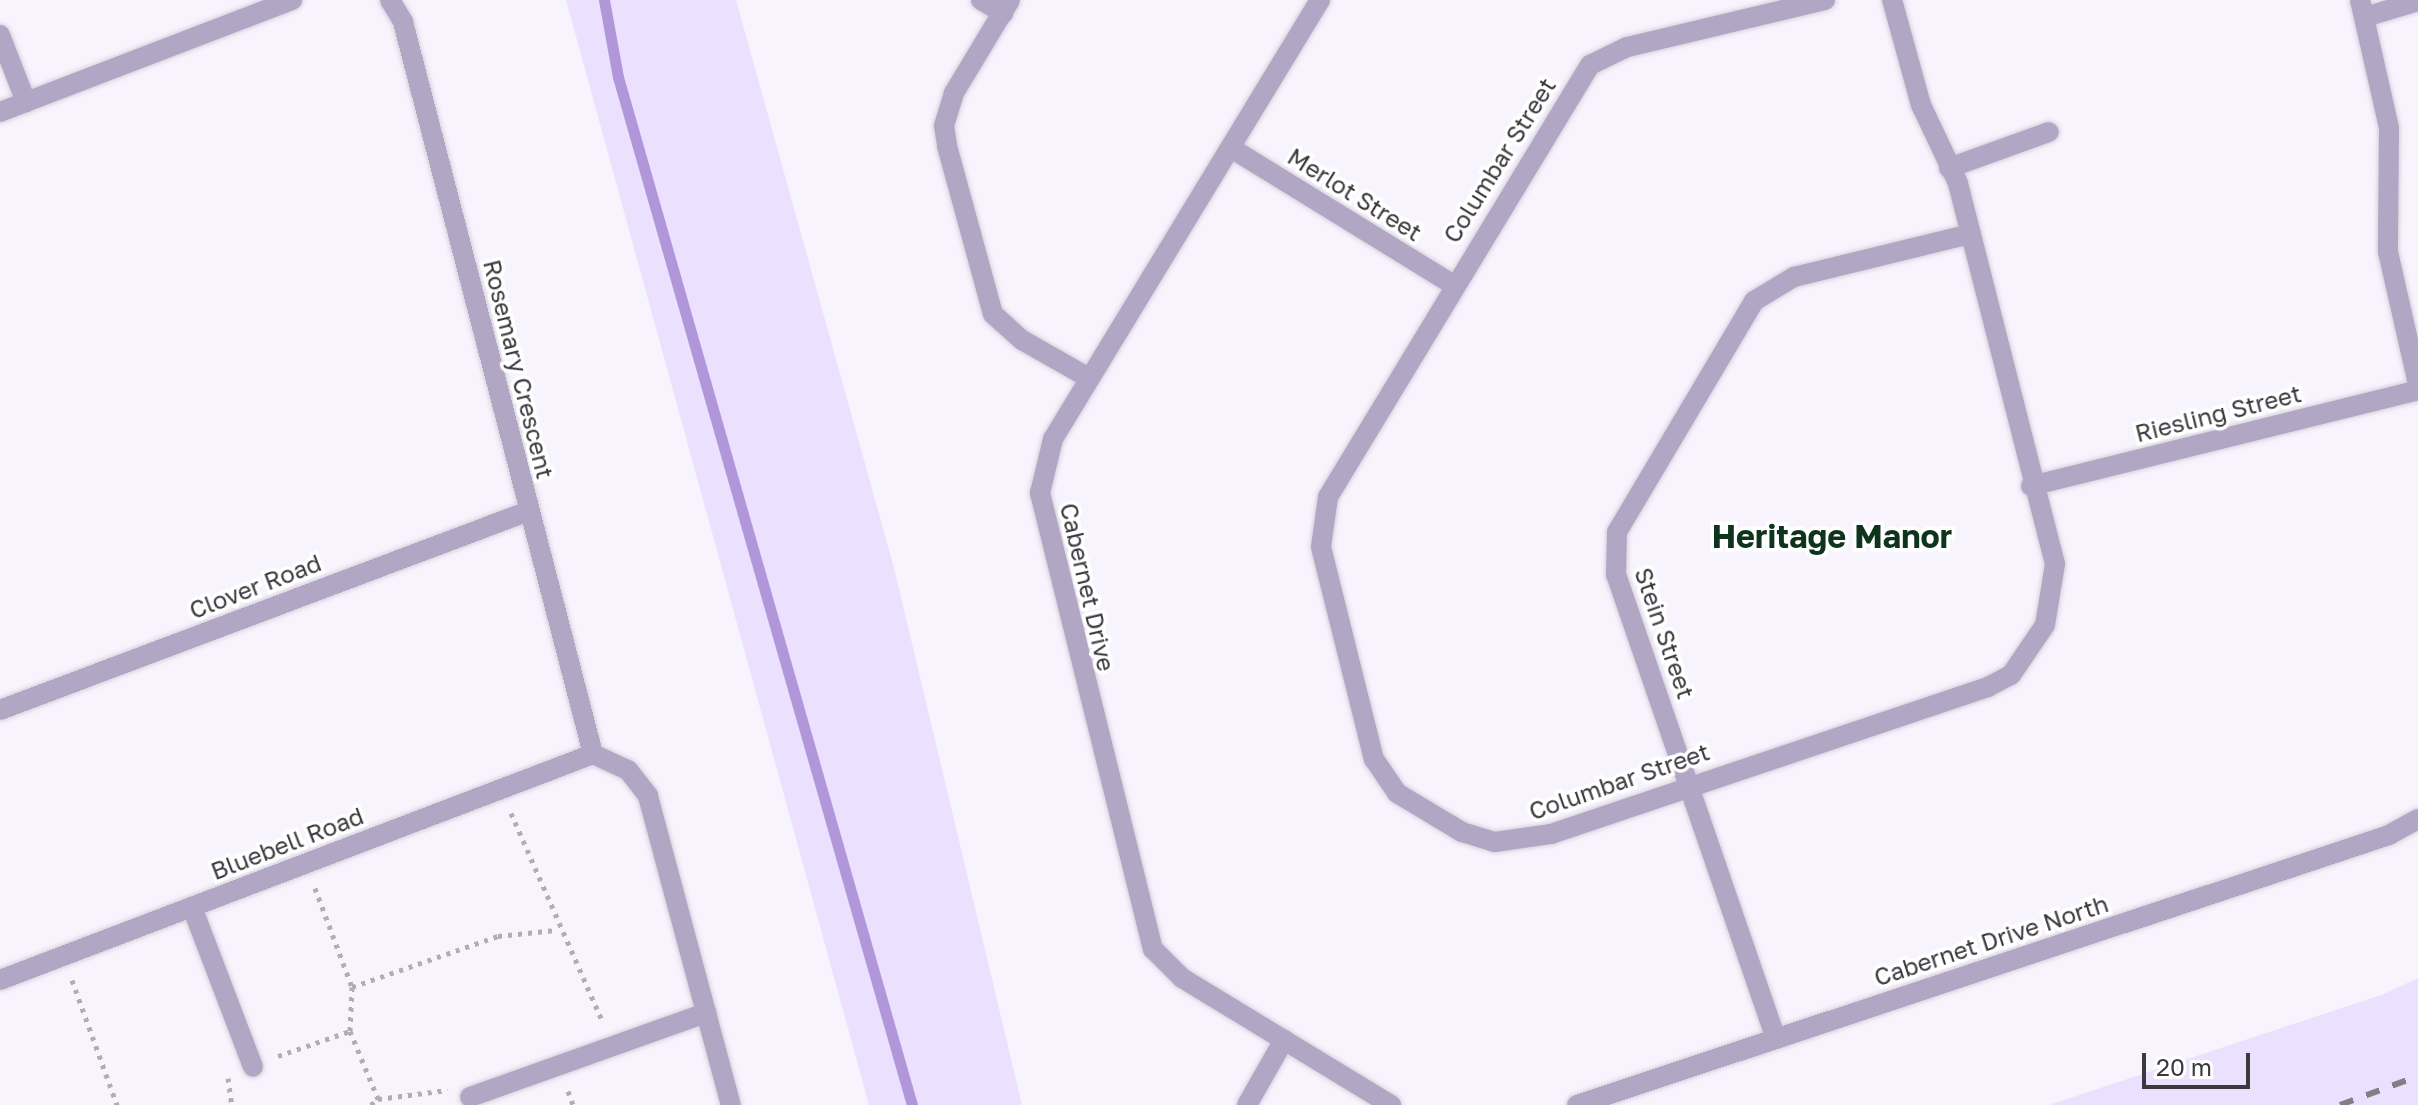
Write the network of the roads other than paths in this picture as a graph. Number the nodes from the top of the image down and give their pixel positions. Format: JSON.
{"nodes":[{"id":1,"x":292,"y":0,"type":"edge"},
{"id":2,"x":390,"y":0,"type":"edge"},
{"id":3,"x":981,"y":0,"type":"edge"},
{"id":4,"x":1320,"y":0,"type":"edge"},
{"id":5,"x":1825,"y":0,"type":"edge"},
{"id":6,"x":1892,"y":0,"type":"edge"},
{"id":7,"x":2418,"y":1,"type":"edge"},
{"id":8,"x":1006,"y":7,"type":"edge"},
{"id":9,"x":2362,"y":8,"type":"edge"},
{"id":10,"x":0,"y":35,"type":"edge"},
{"id":11,"x":26,"y":102,"type":"junction"},
{"id":12,"x":0,"y":112,"type":"edge"},
{"id":13,"x":2049,"y":132,"type":"dead end"},
{"id":14,"x":1231,"y":148,"type":"junction"},
{"id":15,"x":1949,"y":168,"type":"junction"},
{"id":16,"x":1971,"y":234,"type":"junction"},
{"id":17,"x":1452,"y":284,"type":"junction"},
{"id":18,"x":1089,"y":378,"type":"junction"},
{"id":19,"x":2418,"y":384,"type":"edge"},
{"id":20,"x":2418,"y":390,"type":"edge"},
{"id":21,"x":2031,"y":486,"type":"junction"},
{"id":22,"x":529,"y":511,"type":"junction"},
{"id":23,"x":0,"y":710,"type":"edge"},
{"id":24,"x":593,"y":754,"type":"junction"},
{"id":25,"x":1690,"y":785,"type":"junction"},
{"id":26,"x":2418,"y":819,"type":"edge"},
{"id":27,"x":192,"y":907,"type":"junction"},
{"id":28,"x":0,"y":980,"type":"edge"},
{"id":29,"x":706,"y":1013,"type":"junction"},
{"id":30,"x":1776,"y":1039,"type":"junction"},
{"id":31,"x":1284,"y":1040,"type":"junction"},
{"id":32,"x":253,"y":1067,"type":"road end"},
{"id":33,"x":470,"y":1097,"type":"road end"},
{"id":34,"x":731,"y":1105,"type":"edge"},
{"id":35,"x":1247,"y":1105,"type":"edge"},
{"id":36,"x":1391,"y":1105,"type":"edge"},
{"id":37,"x":1577,"y":1105,"type":"edge"}],
"edges":[{"from":1,"to":11,"type":"street"},
{"from":2,"to":22,"type":"street","name":"Rosemary Crescent"},
{"from":3,"to":8,"type":"street"},
{"from":4,"to":14,"type":"street","name":"Cabernet Drive"},
{"from":5,"to":17,"type":"street","name":"Columbar Street"},
{"from":6,"to":15,"type":"street","name":"Columbar Street"},
{"from":7,"to":9,"type":"street"},
{"from":8,"to":18,"type":"street"},
{"from":9,"to":19,"type":"street"},
{"from":10,"to":11,"type":"street"},
{"from":11,"to":12,"type":"street"},
{"from":13,"to":15,"type":"street"},
{"from":14,"to":17,"type":"street","name":"Merlot Street"},
{"from":14,"to":18,"type":"street","name":"Cabernet Drive"},
{"from":15,"to":16,"type":"street","name":"Columbar Street"},
{"from":16,"to":21,"type":"street","name":"Columbar Street"},
{"from":16,"to":25,"type":"street","name":"Stein Street"},
{"from":17,"to":25,"type":"street","name":"Columbar Street"},
{"from":18,"to":31,"type":"street","name":"Cabernet Drive"},
{"from":20,"to":21,"type":"street","name":"Riesling Street"},
{"from":21,"to":25,"type":"street","name":"Columbar Street"},
{"from":22,"to":23,"type":"street","name":"Clover Road"},
{"from":22,"to":24,"type":"street","name":"Rosemary Crescent"},
{"from":24,"to":27,"type":"street","name":"Bluebell Road"},
{"from":24,"to":29,"type":"street"},
{"from":25,"to":30,"type":"street","name":"Stein Street"},
{"from":26,"to":30,"type":"street","name":"Cabernet Drive North"},
{"from":27,"to":28,"type":"street","name":"Bluebell Road"},
{"from":27,"to":32,"type":"street"},
{"from":29,"to":33,"type":"street"},
{"from":29,"to":34,"type":"street"},
{"from":30,"to":37,"type":"street","name":"Cabernet Drive North"},
{"from":31,"to":35,"type":"street"},
{"from":31,"to":36,"type":"street"}]}
